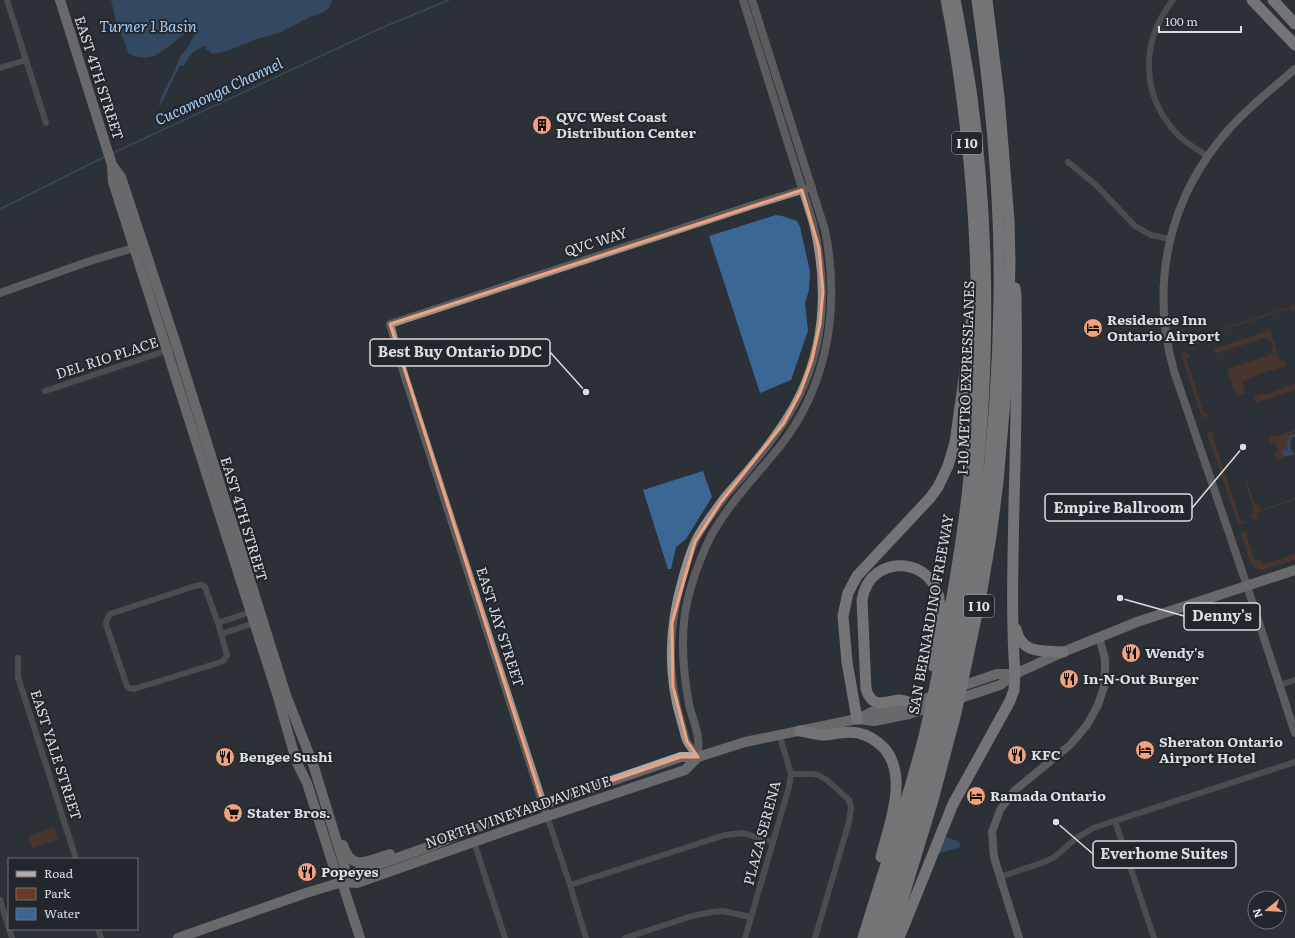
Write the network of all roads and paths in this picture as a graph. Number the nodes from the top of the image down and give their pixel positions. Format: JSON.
{"nodes":[{"id":1,"x":7,"y":0,"type":"edge"},
{"id":2,"x":60,"y":0,"type":"edge"},
{"id":3,"x":744,"y":0,"type":"edge"},
{"id":4,"x":752,"y":0,"type":"edge"},
{"id":5,"x":946,"y":0,"type":"edge"},
{"id":6,"x":955,"y":0,"type":"edge"},
{"id":7,"x":977,"y":0,"type":"edge"},
{"id":8,"x":987,"y":0,"type":"edge"},
{"id":9,"x":1173,"y":0,"type":"edge"},
{"id":10,"x":1252,"y":0,"type":"edge"},
{"id":11,"x":1273,"y":0,"type":"edge"},
{"id":12,"x":1295,"y":24,"type":"edge"},
{"id":13,"x":1295,"y":45,"type":"edge"},
{"id":14,"x":26,"y":60,"type":"junction"},
{"id":15,"x":0,"y":68,"type":"edge"},
{"id":16,"x":1295,"y":69,"type":"edge"},
{"id":17,"x":46,"y":123,"type":"dead end"},
{"id":18,"x":1208,"y":157,"type":"junction"},
{"id":19,"x":1068,"y":162,"type":"dead end"},
{"id":20,"x":812,"y":188,"type":"junction"},
{"id":21,"x":802,"y":190,"type":"junction"},
{"id":22,"x":1170,"y":239,"type":"junction"},
{"id":23,"x":139,"y":246,"type":"junction"},
{"id":24,"x":1010,"y":264,"type":"junction"},
{"id":25,"x":976,"y":288,"type":"junction"},
{"id":26,"x":0,"y":292,"type":"edge"},
{"id":27,"x":390,"y":324,"type":"joint"},
{"id":28,"x":177,"y":347,"type":"junction"},
{"id":29,"x":166,"y":350,"type":"junction"},
{"id":30,"x":45,"y":391,"type":"dead end"},
{"id":31,"x":1295,"y":570,"type":"edge"},
{"id":32,"x":1247,"y":586,"type":"junction"},
{"id":33,"x":250,"y":612,"type":"junction"},
{"id":34,"x":1013,"y":614,"type":"junction"},
{"id":35,"x":218,"y":623,"type":"junction"},
{"id":36,"x":254,"y":623,"type":"junction"},
{"id":37,"x":221,"y":634,"type":"junction"},
{"id":38,"x":1099,"y":637,"type":"junction"},
{"id":39,"x":1063,"y":652,"type":"junction"},
{"id":40,"x":18,"y":658,"type":"dead end"},
{"id":41,"x":1015,"y":674,"type":"junction"},
{"id":42,"x":1295,"y":680,"type":"edge"},
{"id":43,"x":1280,"y":685,"type":"junction"},
{"id":44,"x":910,"y":708,"type":"junction"},
{"id":45,"x":928,"y":716,"type":"junction"},
{"id":46,"x":857,"y":719,"type":"junction"},
{"id":47,"x":800,"y":731,"type":"junction"},
{"id":48,"x":1295,"y":733,"type":"edge"},
{"id":49,"x":779,"y":734,"type":"junction"},
{"id":50,"x":698,"y":757,"type":"junction"},
{"id":51,"x":1295,"y":762,"type":"edge"},
{"id":52,"x":791,"y":774,"type":"junction"},
{"id":53,"x":316,"y":775,"type":"junction"},
{"id":54,"x":543,"y":804,"type":"junction"},
{"id":55,"x":547,"y":816,"type":"junction"},
{"id":56,"x":1115,"y":821,"type":"junction"},
{"id":57,"x":472,"y":829,"type":"junction"},
{"id":58,"x":474,"y":842,"type":"junction"},
{"id":59,"x":773,"y":842,"type":"junction"},
{"id":60,"x":408,"y":854,"type":"junction"},
{"id":61,"x":76,"y":858,"type":"edge"},
{"id":62,"x":425,"y":859,"type":"junction"},
{"id":63,"x":1000,"y":877,"type":"junction"},
{"id":64,"x":342,"y":882,"type":"junction"},
{"id":65,"x":570,"y":885,"type":"junction"},
{"id":66,"x":0,"y":900,"type":"edge"},
{"id":67,"x":751,"y":917,"type":"junction"},
{"id":68,"x":8,"y":925,"type":"edge"},
{"id":69,"x":867,"y":937,"type":"edge"},
{"id":70,"x":178,"y":938,"type":"edge"},
{"id":71,"x":360,"y":938,"type":"edge"},
{"id":72,"x":505,"y":938,"type":"edge"},
{"id":73,"x":586,"y":938,"type":"edge"},
{"id":74,"x":624,"y":938,"type":"edge"},
{"id":75,"x":745,"y":938,"type":"edge"},
{"id":76,"x":815,"y":938,"type":"edge"},
{"id":77,"x":882,"y":938,"type":"edge"},
{"id":78,"x":892,"y":938,"type":"edge"},
{"id":79,"x":899,"y":938,"type":"edge"},
{"id":80,"x":1019,"y":938,"type":"edge"},
{"id":81,"x":1154,"y":938,"type":"edge"}],
"edges":[{"from":1,"to":14,"type":"street"},
{"from":2,"to":23,"type":"main road","name":"EAST 4TH STREET"},
{"from":3,"to":21,"type":"street"},
{"from":4,"to":20,"type":"street"},
{"from":5,"to":25,"type":"highway","name":"SAN BERNARDINO FREEWAY","number":"I 10"},
{"from":6,"to":69,"type":"highway","name":"I-10 METRO EXPRESSLANES"},
{"from":7,"to":77,"type":"highway","name":"I-10 METRO EXPRESSLANES"},
{"from":8,"to":24,"type":"highway","number":"I 10"},
{"from":9,"to":18,"type":"street"},
{"from":10,"to":13,"type":"highway"},
{"from":11,"to":12,"type":"highway"},
{"from":14,"to":15,"type":"street"},
{"from":14,"to":17,"type":"street"},
{"from":16,"to":18,"type":"street"},
{"from":18,"to":22,"type":"street"},
{"from":19,"to":22,"type":"street"},
{"from":20,"to":21,"type":"street","name":"QVC WAY"},
{"from":20,"to":50,"type":"street"},
{"from":21,"to":27,"type":"street","name":"QVC WAY"},
{"from":21,"to":50,"type":"street"},
{"from":22,"to":32,"type":"street"},
{"from":23,"to":26,"type":"street"},
{"from":23,"to":28,"type":"main road","name":"EAST 4TH STREET"},
{"from":23,"to":29,"type":"main road","name":"EAST 4TH STREET"},
{"from":24,"to":34,"type":"highway"},
{"from":24,"to":78,"type":"highway","number":"I 10"},
{"from":25,"to":45,"type":"highway","name":"SAN BERNARDINO FREEWAY","number":"I 10"},
{"from":25,"to":46,"type":"highway"},
{"from":27,"to":54,"type":"street","name":"EAST JAY STREET"},
{"from":28,"to":29,"type":"street","name":"DEL RIO PLACE"},
{"from":28,"to":53,"type":"main road","name":"EAST 4TH STREET"},
{"from":29,"to":30,"type":"street","name":"DEL RIO PLACE"},
{"from":29,"to":33,"type":"main road","name":"EAST 4TH STREET"},
{"from":31,"to":32,"type":"main road","name":"NORTH VINEYARD AVENUE"},
{"from":32,"to":38,"type":"main road","name":"NORTH VINEYARD AVENUE"},
{"from":32,"to":43,"type":"street"},
{"from":33,"to":35,"type":"street"},
{"from":33,"to":36,"type":"main road","name":"EAST 4TH STREET"},
{"from":34,"to":39,"type":"highway"},
{"from":34,"to":41,"type":"highway"},
{"from":35,"to":37,"type":"street"},
{"from":35,"to":37,"type":"street"},
{"from":36,"to":37,"type":"street"},
{"from":36,"to":64,"type":"main road","name":"EAST 4TH STREET"},
{"from":38,"to":39,"type":"main road","name":"NORTH VINEYARD AVENUE"},
{"from":38,"to":63,"type":"street"},
{"from":39,"to":41,"type":"main road","name":"NORTH VINEYARD AVENUE"},
{"from":40,"to":61,"type":"street","name":"EAST YALE STREET"},
{"from":41,"to":44,"type":"main road","name":"NORTH VINEYARD AVENUE"},
{"from":41,"to":44,"type":"main road","name":"NORTH VINEYARD AVENUE"},
{"from":41,"to":79,"type":"highway"},
{"from":42,"to":43,"type":"street"},
{"from":43,"to":48,"type":"street"},
{"from":44,"to":45,"type":"highway"},
{"from":44,"to":46,"type":"main road","name":"NORTH VINEYARD AVENUE"},
{"from":45,"to":69,"type":"highway","name":"SAN BERNARDINO FREEWAY","number":"I 10"},
{"from":46,"to":47,"type":"main road","name":"NORTH VINEYARD AVENUE"},
{"from":47,"to":49,"type":"main road","name":"NORTH VINEYARD AVENUE"},
{"from":47,"to":69,"type":"highway"},
{"from":49,"to":50,"type":"main road","name":"NORTH VINEYARD AVENUE"},
{"from":49,"to":52,"type":"street","name":"PLAZA SERENA"},
{"from":50,"to":54,"type":"main road","name":"NORTH VINEYARD AVENUE"},
{"from":50,"to":55,"type":"main road","name":"NORTH VINEYARD AVENUE"},
{"from":51,"to":56,"type":"street"},
{"from":52,"to":59,"type":"street","name":"PLAZA SERENA"},
{"from":52,"to":76,"type":"street"},
{"from":53,"to":60,"type":"main road"},
{"from":53,"to":64,"type":"main road","name":"EAST 4TH STREET"},
{"from":54,"to":55,"type":"street","name":"EAST JAY STREET"},
{"from":54,"to":57,"type":"main road","name":"NORTH VINEYARD AVENUE"},
{"from":55,"to":58,"type":"main road","name":"NORTH VINEYARD AVENUE"},
{"from":55,"to":65,"type":"street","name":"EAST JAY STREET"},
{"from":56,"to":63,"type":"street"},
{"from":56,"to":81,"type":"street"},
{"from":57,"to":60,"type":"main road","name":"NORTH VINEYARD AVENUE"},
{"from":57,"to":62,"type":"main road"},
{"from":58,"to":62,"type":"main road","name":"NORTH VINEYARD AVENUE"},
{"from":58,"to":72,"type":"street"},
{"from":59,"to":65,"type":"street"},
{"from":59,"to":67,"type":"street","name":"PLAZA SERENA"},
{"from":60,"to":64,"type":"main road","name":"NORTH VINEYARD AVENUE"},
{"from":62,"to":64,"type":"main road","name":"NORTH VINEYARD AVENUE"},
{"from":63,"to":80,"type":"street"},
{"from":64,"to":70,"type":"main road","name":"NORTH VINEYARD AVENUE"},
{"from":64,"to":71,"type":"main road","name":"EAST 4TH STREET"},
{"from":65,"to":73,"type":"street","name":"EAST JAY STREET"},
{"from":66,"to":68,"type":"street"},
{"from":67,"to":74,"type":"street"},
{"from":67,"to":75,"type":"street","name":"PLAZA SERENA"}]}
